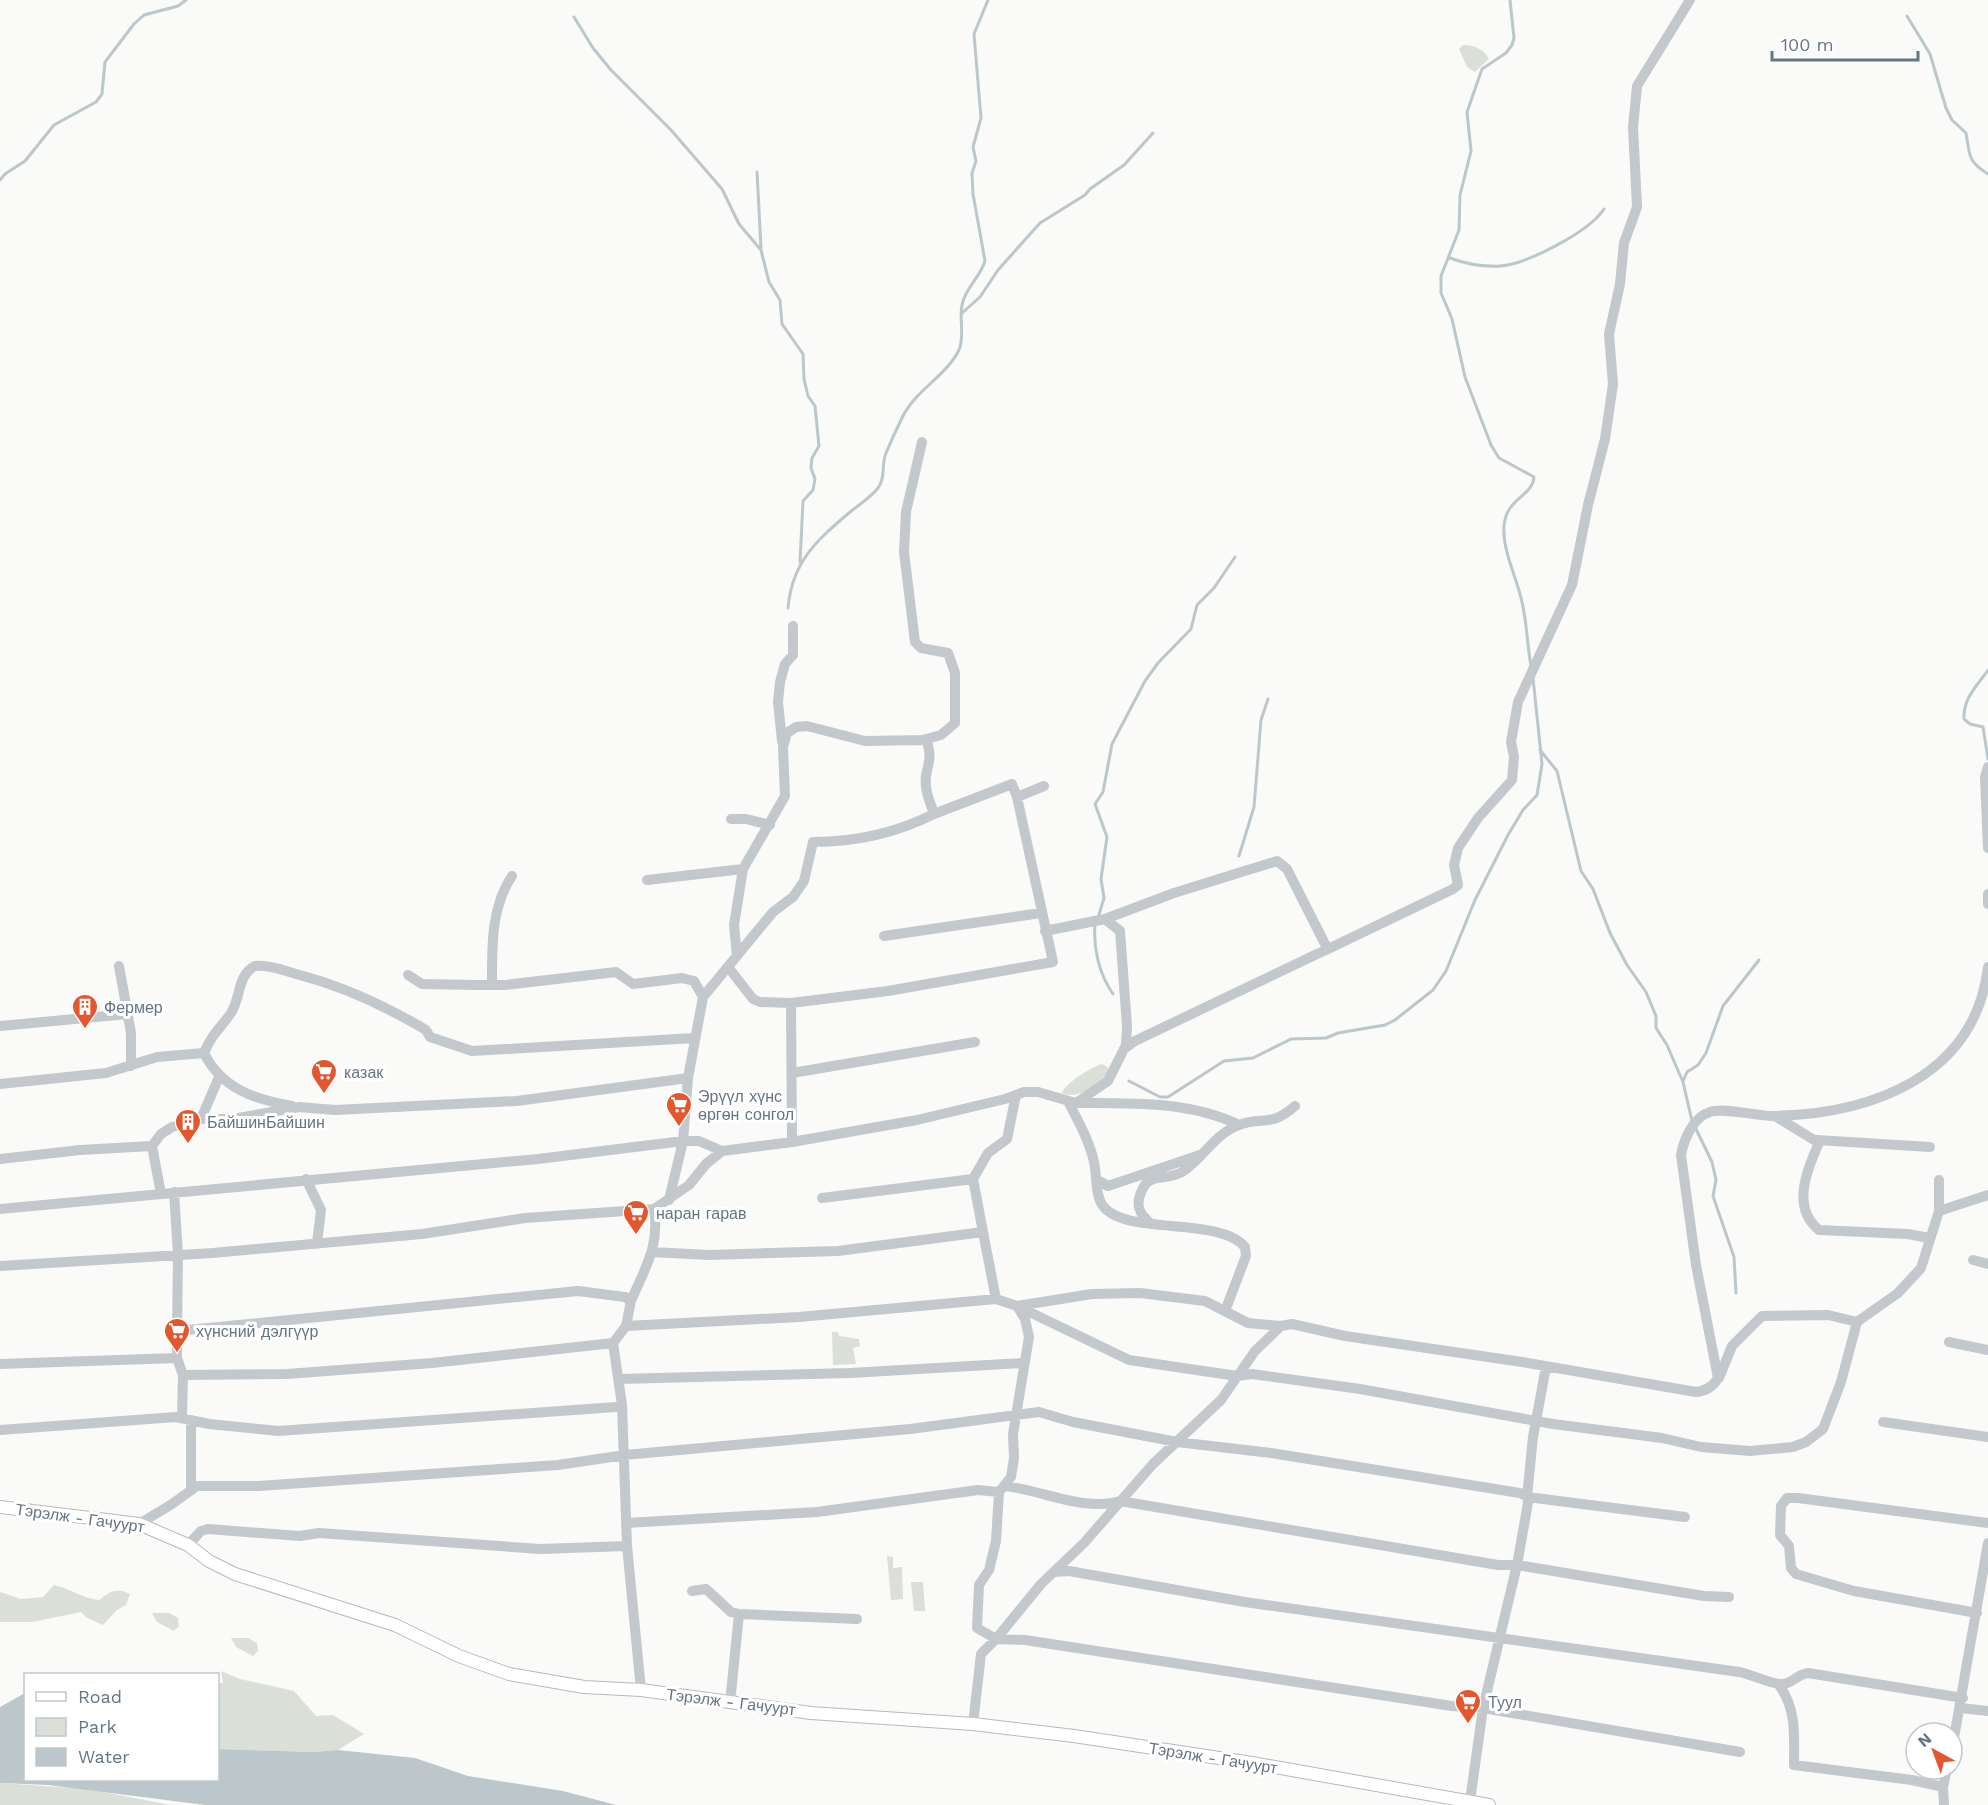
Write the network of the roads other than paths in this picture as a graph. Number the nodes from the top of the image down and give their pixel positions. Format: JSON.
{"nodes":[{"id":1,"x":1690,"y":0,"type":"edge"},
{"id":2,"x":922,"y":442,"type":"dead end"},
{"id":3,"x":793,"y":626,"type":"dead end"},
{"id":4,"x":926,"y":739,"type":"junction"},
{"id":5,"x":783,"y":747,"type":"junction"},
{"id":6,"x":1988,"y":767,"type":"edge"},
{"id":7,"x":1044,"y":786,"type":"dead end"},
{"id":8,"x":1017,"y":796,"type":"junction"},
{"id":9,"x":934,"y":814,"type":"junction"},
{"id":10,"x":731,"y":819,"type":"dead end"},
{"id":11,"x":770,"y":825,"type":"junction"},
{"id":12,"x":1988,"y":848,"type":"edge"},
{"id":13,"x":743,"y":869,"type":"junction"},
{"id":14,"x":512,"y":876,"type":"dead end"},
{"id":15,"x":647,"y":880,"type":"dead end"},
{"id":16,"x":1988,"y":894,"type":"edge"},
{"id":17,"x":1988,"y":904,"type":"edge"},
{"id":18,"x":1041,"y":913,"type":"junction"},
{"id":19,"x":1105,"y":919,"type":"junction"},
{"id":20,"x":1045,"y":931,"type":"junction"},
{"id":21,"x":884,"y":936,"type":"dead end"},
{"id":22,"x":1326,"y":950,"type":"junction"},
{"id":23,"x":737,"y":956,"type":"junction"},
{"id":24,"x":119,"y":966,"type":"dead end"},
{"id":25,"x":728,"y":967,"type":"junction"},
{"id":26,"x":1988,"y":968,"type":"edge"},
{"id":27,"x":408,"y":975,"type":"dead end"},
{"id":28,"x":492,"y":983,"type":"junction"},
{"id":29,"x":703,"y":997,"type":"junction"},
{"id":30,"x":791,"y":1003,"type":"junction"},
{"id":31,"x":128,"y":1014,"type":"junction"},
{"id":32,"x":0,"y":1026,"type":"edge"},
{"id":33,"x":694,"y":1038,"type":"junction"},
{"id":34,"x":975,"y":1042,"type":"dead end"},
{"id":35,"x":1124,"y":1049,"type":"junction"},
{"id":36,"x":204,"y":1053,"type":"junction"},
{"id":37,"x":131,"y":1066,"type":"junction"},
{"id":38,"x":792,"y":1073,"type":"junction"},
{"id":39,"x":219,"y":1077,"type":"junction"},
{"id":40,"x":688,"y":1078,"type":"junction"},
{"id":41,"x":0,"y":1084,"type":"edge"},
{"id":42,"x":1016,"y":1095,"type":"junction"},
{"id":43,"x":1072,"y":1103,"type":"junction"},
{"id":44,"x":1295,"y":1106,"type":"dead end"},
{"id":45,"x":299,"y":1107,"type":"junction"},
{"id":46,"x":1775,"y":1116,"type":"junction"},
{"id":47,"x":201,"y":1119,"type":"junction"},
{"id":48,"x":1239,"y":1125,"type":"junction"},
{"id":49,"x":1817,"y":1140,"type":"junction"},
{"id":50,"x":683,"y":1141,"type":"junction"},
{"id":51,"x":792,"y":1142,"type":"junction"},
{"id":52,"x":152,"y":1146,"type":"junction"},
{"id":53,"x":1930,"y":1147,"type":"dead end"},
{"id":54,"x":722,"y":1151,"type":"junction"},
{"id":55,"x":1200,"y":1155,"type":"junction"},
{"id":56,"x":0,"y":1159,"type":"edge"},
{"id":57,"x":306,"y":1179,"type":"junction"},
{"id":58,"x":973,"y":1179,"type":"junction"},
{"id":59,"x":1097,"y":1180,"type":"junction"},
{"id":60,"x":1939,"y":1180,"type":"dead end"},
{"id":61,"x":174,"y":1192,"type":"junction"},
{"id":62,"x":161,"y":1194,"type":"junction"},
{"id":63,"x":1988,"y":1195,"type":"edge"},
{"id":64,"x":822,"y":1198,"type":"dead end"},
{"id":65,"x":669,"y":1200,"type":"junction"},
{"id":66,"x":0,"y":1209,"type":"edge"},
{"id":67,"x":654,"y":1209,"type":"junction"},
{"id":68,"x":1939,"y":1211,"type":"junction"},
{"id":69,"x":1149,"y":1222,"type":"junction"},
{"id":70,"x":983,"y":1232,"type":"junction"},
{"id":71,"x":1929,"y":1238,"type":"junction"},
{"id":72,"x":317,"y":1243,"type":"junction"},
{"id":73,"x":652,"y":1252,"type":"junction"},
{"id":74,"x":178,"y":1255,"type":"junction"},
{"id":75,"x":1973,"y":1260,"type":"dead end"},
{"id":76,"x":1988,"y":1264,"type":"edge"},
{"id":77,"x":0,"y":1266,"type":"edge"},
{"id":78,"x":996,"y":1299,"type":"junction"},
{"id":79,"x":631,"y":1301,"type":"junction"},
{"id":80,"x":1017,"y":1306,"type":"junction"},
{"id":81,"x":1225,"y":1311,"type":"junction"},
{"id":82,"x":1857,"y":1322,"type":"junction"},
{"id":83,"x":626,"y":1326,"type":"junction"},
{"id":84,"x":1281,"y":1326,"type":"junction"},
{"id":85,"x":177,"y":1335,"type":"junction"},
{"id":86,"x":1949,"y":1342,"type":"dead end"},
{"id":87,"x":613,"y":1343,"type":"junction"},
{"id":88,"x":1988,"y":1350,"type":"edge"},
{"id":89,"x":177,"y":1358,"type":"junction"},
{"id":90,"x":1024,"y":1363,"type":"junction"},
{"id":91,"x":0,"y":1365,"type":"edge"},
{"id":92,"x":1546,"y":1367,"type":"junction"},
{"id":93,"x":183,"y":1375,"type":"junction"},
{"id":94,"x":1237,"y":1376,"type":"junction"},
{"id":95,"x":1718,"y":1378,"type":"junction"},
{"id":96,"x":619,"y":1379,"type":"junction"},
{"id":97,"x":622,"y":1405,"type":"junction"},
{"id":98,"x":1018,"y":1413,"type":"junction"},
{"id":99,"x":186,"y":1419,"type":"junction"},
{"id":100,"x":1536,"y":1421,"type":"junction"},
{"id":101,"x":1883,"y":1422,"type":"dead end"},
{"id":102,"x":0,"y":1431,"type":"edge"},
{"id":103,"x":1988,"y":1437,"type":"edge"},
{"id":104,"x":1177,"y":1442,"type":"junction"},
{"id":105,"x":625,"y":1455,"type":"junction"},
{"id":106,"x":1002,"y":1489,"type":"junction"},
{"id":107,"x":191,"y":1490,"type":"junction"},
{"id":108,"x":1527,"y":1497,"type":"junction"},
{"id":109,"x":1120,"y":1501,"type":"junction"},
{"id":110,"x":0,"y":1507,"type":"edge"},
{"id":111,"x":1685,"y":1517,"type":"dead end"},
{"id":112,"x":1988,"y":1522,"type":"edge"},
{"id":113,"x":626,"y":1523,"type":"junction"},
{"id":114,"x":139,"y":1524,"type":"junction"},
{"id":115,"x":1988,"y":1543,"type":"edge"},
{"id":116,"x":188,"y":1545,"type":"junction"},
{"id":117,"x":627,"y":1546,"type":"junction"},
{"id":118,"x":1517,"y":1565,"type":"junction"},
{"id":119,"x":1054,"y":1572,"type":"junction"},
{"id":120,"x":692,"y":1591,"type":"dead end"},
{"id":121,"x":1729,"y":1597,"type":"dead end"},
{"id":122,"x":739,"y":1614,"type":"junction"},
{"id":123,"x":857,"y":1619,"type":"dead end"},
{"id":124,"x":1979,"y":1619,"type":"junction"},
{"id":125,"x":1500,"y":1638,"type":"junction"},
{"id":126,"x":996,"y":1639,"type":"junction"},
{"id":127,"x":1779,"y":1685,"type":"junction"},
{"id":128,"x":641,"y":1690,"type":"junction"},
{"id":129,"x":730,"y":1703,"type":"junction"},
{"id":130,"x":1962,"y":1703,"type":"junction"},
{"id":131,"x":1483,"y":1708,"type":"junction"},
{"id":132,"x":1988,"y":1711,"type":"edge"},
{"id":133,"x":1958,"y":1721,"type":"edge"},
{"id":134,"x":973,"y":1724,"type":"junction"},
{"id":135,"x":1740,"y":1752,"type":"dead end"},
{"id":136,"x":1944,"y":1781,"type":"edge"},
{"id":137,"x":1943,"y":1787,"type":"junction"},
{"id":138,"x":1470,"y":1801,"type":"junction"},
{"id":139,"x":1489,"y":1805,"type":"edge"},
{"id":140,"x":1944,"y":1805,"type":"edge"}],
"edges":[{"from":1,"to":22,"type":"street"},
{"from":2,"to":4,"type":"street"},
{"from":3,"to":5,"type":"street"},
{"from":4,"to":5,"type":"street"},
{"from":4,"to":9,"type":"street"},
{"from":5,"to":11,"type":"street"},
{"from":6,"to":12,"type":"street"},
{"from":7,"to":8,"type":"street"},
{"from":8,"to":9,"type":"street"},
{"from":8,"to":18,"type":"street"},
{"from":9,"to":23,"type":"street"},
{"from":10,"to":11,"type":"street"},
{"from":11,"to":13,"type":"street"},
{"from":13,"to":15,"type":"street"},
{"from":13,"to":23,"type":"street"},
{"from":14,"to":28,"type":"street"},
{"from":16,"to":17,"type":"street"},
{"from":18,"to":20,"type":"street"},
{"from":18,"to":21,"type":"street"},
{"from":19,"to":20,"type":"street"},
{"from":19,"to":22,"type":"street"},
{"from":19,"to":35,"type":"street"},
{"from":20,"to":30,"type":"street"},
{"from":22,"to":35,"type":"street"},
{"from":23,"to":25,"type":"street"},
{"from":24,"to":31,"type":"street"},
{"from":25,"to":29,"type":"street"},
{"from":25,"to":30,"type":"street"},
{"from":26,"to":46,"type":"street"},
{"from":27,"to":28,"type":"street"},
{"from":28,"to":29,"type":"street"},
{"from":29,"to":33,"type":"street"},
{"from":30,"to":38,"type":"street"},
{"from":31,"to":32,"type":"street"},
{"from":31,"to":37,"type":"street"},
{"from":33,"to":36,"type":"street"},
{"from":33,"to":40,"type":"street"},
{"from":34,"to":38,"type":"street"},
{"from":35,"to":43,"type":"street"},
{"from":36,"to":37,"type":"street"},
{"from":36,"to":39,"type":"street"},
{"from":37,"to":41,"type":"street"},
{"from":38,"to":51,"type":"street"},
{"from":39,"to":45,"type":"street"},
{"from":39,"to":47,"type":"street"},
{"from":40,"to":45,"type":"street"},
{"from":40,"to":50,"type":"street"},
{"from":42,"to":43,"type":"street"},
{"from":42,"to":51,"type":"street"},
{"from":42,"to":58,"type":"street"},
{"from":43,"to":48,"type":"street"},
{"from":43,"to":59,"type":"street"},
{"from":44,"to":48,"type":"street"},
{"from":45,"to":47,"type":"street"},
{"from":46,"to":49,"type":"street"},
{"from":46,"to":95,"type":"street"},
{"from":47,"to":52,"type":"street"},
{"from":48,"to":55,"type":"street"},
{"from":49,"to":53,"type":"street"},
{"from":49,"to":71,"type":"street"},
{"from":50,"to":54,"type":"street"},
{"from":50,"to":57,"type":"street"},
{"from":50,"to":65,"type":"street"},
{"from":51,"to":54,"type":"street"},
{"from":52,"to":56,"type":"street"},
{"from":52,"to":62,"type":"street"},
{"from":54,"to":65,"type":"street"},
{"from":55,"to":59,"type":"street"},
{"from":55,"to":69,"type":"street"},
{"from":57,"to":61,"type":"street"},
{"from":57,"to":72,"type":"street"},
{"from":58,"to":64,"type":"street"},
{"from":58,"to":70,"type":"street"},
{"from":59,"to":69,"type":"street"},
{"from":60,"to":68,"type":"street"},
{"from":61,"to":62,"type":"street"},
{"from":61,"to":74,"type":"street"},
{"from":62,"to":66,"type":"street"},
{"from":63,"to":68,"type":"street"},
{"from":65,"to":67,"type":"street"},
{"from":67,"to":72,"type":"street"},
{"from":67,"to":73,"type":"street"},
{"from":68,"to":71,"type":"street"},
{"from":69,"to":81,"type":"street"},
{"from":70,"to":73,"type":"street"},
{"from":70,"to":78,"type":"street"},
{"from":71,"to":82,"type":"street"},
{"from":72,"to":74,"type":"street"},
{"from":73,"to":79,"type":"street"},
{"from":74,"to":77,"type":"street"},
{"from":74,"to":85,"type":"street"},
{"from":75,"to":76,"type":"street"},
{"from":78,"to":80,"type":"street"},
{"from":78,"to":83,"type":"street"},
{"from":79,"to":83,"type":"street"},
{"from":79,"to":85,"type":"street"},
{"from":80,"to":81,"type":"street"},
{"from":80,"to":90,"type":"street"},
{"from":80,"to":94,"type":"street"},
{"from":81,"to":84,"type":"street"},
{"from":82,"to":95,"type":"street"},
{"from":82,"to":100,"type":"street"},
{"from":83,"to":87,"type":"street"},
{"from":84,"to":92,"type":"street"},
{"from":84,"to":94,"type":"street"},
{"from":85,"to":89,"type":"street"},
{"from":86,"to":88,"type":"street"},
{"from":87,"to":93,"type":"street"},
{"from":87,"to":96,"type":"street"},
{"from":89,"to":91,"type":"street"},
{"from":89,"to":93,"type":"street"},
{"from":90,"to":96,"type":"street"},
{"from":90,"to":98,"type":"street"},
{"from":92,"to":95,"type":"street"},
{"from":92,"to":100,"type":"street"},
{"from":93,"to":99,"type":"street"},
{"from":94,"to":100,"type":"street"},
{"from":94,"to":104,"type":"street"},
{"from":96,"to":97,"type":"street"},
{"from":97,"to":99,"type":"street"},
{"from":97,"to":105,"type":"street"},
{"from":98,"to":104,"type":"street"},
{"from":98,"to":105,"type":"street"},
{"from":98,"to":106,"type":"street"},
{"from":99,"to":102,"type":"street"},
{"from":99,"to":107,"type":"street"},
{"from":100,"to":108,"type":"street"},
{"from":101,"to":103,"type":"street"},
{"from":104,"to":108,"type":"street"},
{"from":104,"to":109,"type":"street"},
{"from":105,"to":107,"type":"street"},
{"from":105,"to":113,"type":"street"},
{"from":106,"to":109,"type":"street"},
{"from":106,"to":113,"type":"street"},
{"from":106,"to":126,"type":"street"},
{"from":107,"to":114,"type":"street"},
{"from":108,"to":111,"type":"street"},
{"from":108,"to":118,"type":"street"},
{"from":109,"to":118,"type":"street"},
{"from":109,"to":119,"type":"street"},
{"from":110,"to":114,"type":"main road","name":"Тэрэлж - Гачуурт"},
{"from":112,"to":124,"type":"street"},
{"from":113,"to":117,"type":"street"},
{"from":114,"to":116,"type":"main road","name":"Тэрэлж - Гачуурт"},
{"from":115,"to":124,"type":"street"},
{"from":116,"to":117,"type":"street"},
{"from":116,"to":128,"type":"main road","name":"Тэрэлж - Гачуурт"},
{"from":117,"to":128,"type":"street"},
{"from":118,"to":121,"type":"street"},
{"from":118,"to":125,"type":"street"},
{"from":119,"to":125,"type":"street"},
{"from":119,"to":126,"type":"street"},
{"from":120,"to":122,"type":"street"},
{"from":122,"to":123,"type":"street"},
{"from":122,"to":129,"type":"street"},
{"from":124,"to":130,"type":"street"},
{"from":125,"to":127,"type":"street"},
{"from":125,"to":131,"type":"street"},
{"from":126,"to":131,"type":"street"},
{"from":126,"to":134,"type":"street"},
{"from":127,"to":130,"type":"street"},
{"from":127,"to":137,"type":"street"},
{"from":128,"to":129,"type":"main road","name":"Тэрэлж - Гачуурт"},
{"from":129,"to":134,"type":"main road","name":"Тэрэлж - Гачуурт"},
{"from":130,"to":132,"type":"street"},
{"from":130,"to":133,"type":"street"},
{"from":131,"to":135,"type":"street"},
{"from":131,"to":138,"type":"street"},
{"from":134,"to":138,"type":"main road","name":"Тэрэлж - Гачуурт"},
{"from":136,"to":137,"type":"street"},
{"from":137,"to":140,"type":"street"},
{"from":138,"to":139,"type":"main road","name":"Тэрэлж - Гачуурт"}]}
